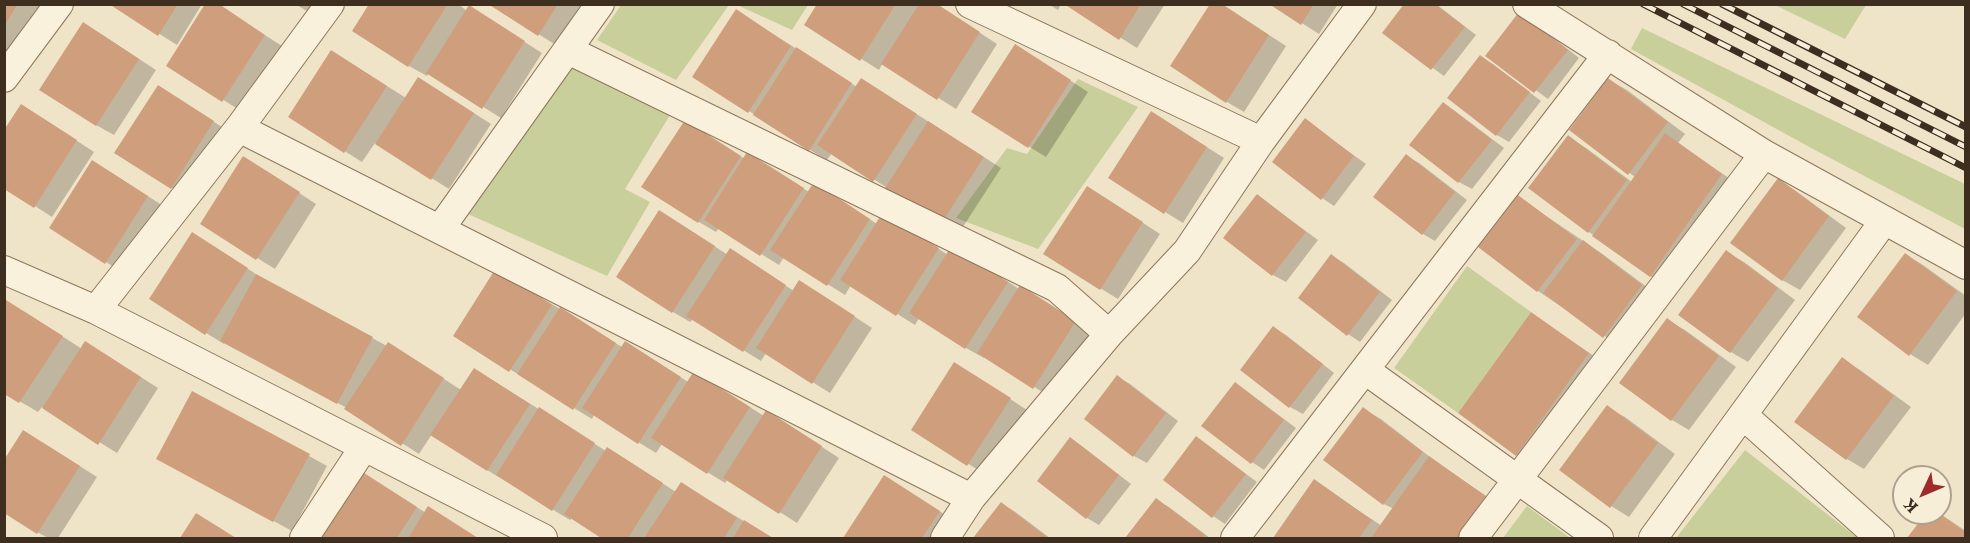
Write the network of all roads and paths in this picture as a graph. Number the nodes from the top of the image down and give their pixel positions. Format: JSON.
{"nodes":[{"id":1,"x":59,"y":4,"type":"edge"},
{"id":2,"x":330,"y":4,"type":"edge"},
{"id":3,"x":600,"y":4,"type":"edge"},
{"id":4,"x":970,"y":4,"type":"edge"},
{"id":5,"x":1362,"y":4,"type":"edge"},
{"id":6,"x":1527,"y":4,"type":"edge"},
{"id":7,"x":568,"y":50,"type":"junction"},
{"id":8,"x":1608,"y":54,"type":"junction"},
{"id":9,"x":4,"y":78,"type":"edge"},
{"id":10,"x":239,"y":128,"type":"junction"},
{"id":11,"x":1261,"y":141,"type":"junction"},
{"id":12,"x":1764,"y":154,"type":"junction"},
{"id":13,"x":1884,"y":221,"type":"junction"},
{"id":14,"x":440,"y":229,"type":"junction"},
{"id":15,"x":1965,"y":265,"type":"edge"},
{"id":16,"x":4,"y":270,"type":"edge"},
{"id":17,"x":96,"y":310,"type":"junction"},
{"id":18,"x":1109,"y":334,"type":"junction"},
{"id":19,"x":1365,"y":370,"type":"junction"},
{"id":20,"x":1743,"y":415,"type":"junction"},
{"id":21,"x":364,"y":447,"type":"junction"},
{"id":22,"x":1517,"y":480,"type":"junction"},
{"id":23,"x":971,"y":498,"type":"junction"},
{"id":24,"x":304,"y":538,"type":"edge"},
{"id":25,"x":543,"y":538,"type":"edge"},
{"id":26,"x":945,"y":538,"type":"edge"},
{"id":27,"x":1235,"y":538,"type":"edge"},
{"id":28,"x":1473,"y":538,"type":"edge"},
{"id":29,"x":1599,"y":538,"type":"edge"},
{"id":30,"x":1653,"y":538,"type":"edge"},
{"id":31,"x":1880,"y":538,"type":"edge"}],
"edges":[{"from":1,"to":9,"type":"street"},
{"from":2,"to":10,"type":"street"},
{"from":3,"to":7,"type":"street"},
{"from":4,"to":11,"type":"street"},
{"from":5,"to":11,"type":"street"},
{"from":6,"to":8,"type":"street"},
{"from":7,"to":14,"type":"street"},
{"from":7,"to":18,"type":"street"},
{"from":8,"to":12,"type":"street"},
{"from":8,"to":19,"type":"street"},
{"from":10,"to":14,"type":"street"},
{"from":10,"to":17,"type":"street"},
{"from":11,"to":18,"type":"street"},
{"from":12,"to":13,"type":"street"},
{"from":12,"to":22,"type":"street"},
{"from":13,"to":15,"type":"street"},
{"from":13,"to":20,"type":"street"},
{"from":14,"to":23,"type":"street"},
{"from":16,"to":17,"type":"street"},
{"from":17,"to":21,"type":"street"},
{"from":18,"to":23,"type":"street"},
{"from":19,"to":22,"type":"street"},
{"from":19,"to":27,"type":"street"},
{"from":20,"to":30,"type":"street"},
{"from":20,"to":31,"type":"street"},
{"from":21,"to":24,"type":"street"},
{"from":21,"to":25,"type":"street"},
{"from":22,"to":28,"type":"street"},
{"from":22,"to":29,"type":"street"},
{"from":23,"to":26,"type":"street"}]}
